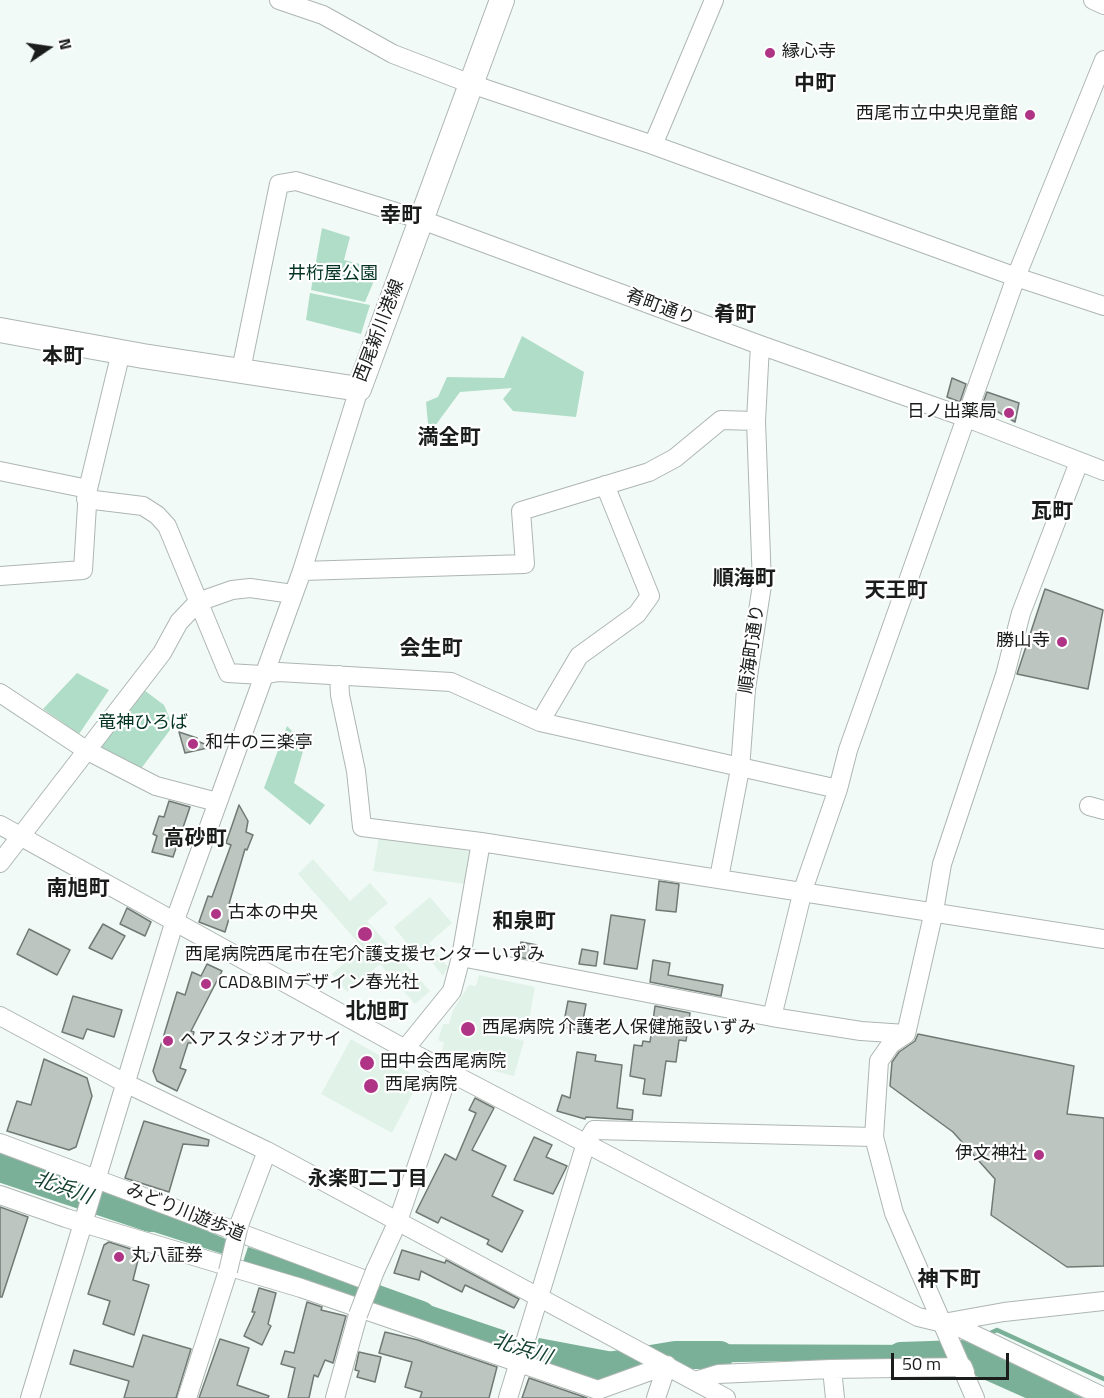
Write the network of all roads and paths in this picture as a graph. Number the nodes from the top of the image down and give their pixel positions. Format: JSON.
{"nodes":[{"id":1,"x":279,"y":0,"type":"edge"},
{"id":2,"x":502,"y":0,"type":"edge"},
{"id":3,"x":714,"y":0,"type":"edge"},
{"id":4,"x":1093,"y":0,"type":"edge"},
{"id":5,"x":1104,"y":5,"type":"edge"},
{"id":6,"x":1104,"y":60,"type":"edge"},
{"id":7,"x":471,"y":84,"type":"junction"},
{"id":8,"x":653,"y":145,"type":"junction"},
{"id":9,"x":422,"y":220,"type":"junction"},
{"id":10,"x":1016,"y":277,"type":"junction"},
{"id":11,"x":1104,"y":306,"type":"edge"},
{"id":12,"x":0,"y":330,"type":"edge"},
{"id":13,"x":760,"y":345,"type":"junction"},
{"id":14,"x":121,"y":352,"type":"junction"},
{"id":15,"x":241,"y":370,"type":"junction"},
{"id":16,"x":359,"y":389,"type":"junction"},
{"id":17,"x":967,"y":418,"type":"junction"},
{"id":18,"x":756,"y":421,"type":"junction"},
{"id":19,"x":1080,"y":462,"type":"junction"},
{"id":20,"x":0,"y":471,"type":"edge"},
{"id":21,"x":1104,"y":471,"type":"edge"},
{"id":22,"x":605,"y":485,"type":"junction"},
{"id":23,"x":87,"y":494,"type":"junction"},
{"id":24,"x":302,"y":571,"type":"junction"},
{"id":25,"x":0,"y":576,"type":"edge"},
{"id":26,"x":293,"y":594,"type":"junction"},
{"id":27,"x":198,"y":602,"type":"junction"},
{"id":28,"x":262,"y":675,"type":"junction"},
{"id":29,"x":339,"y":675,"type":"junction"},
{"id":30,"x":0,"y":693,"type":"edge"},
{"id":31,"x":540,"y":722,"type":"junction"},
{"id":32,"x":86,"y":750,"type":"junction"},
{"id":33,"x":740,"y":769,"type":"junction"},
{"id":34,"x":838,"y":789,"type":"junction"},
{"id":35,"x":217,"y":802,"type":"junction"},
{"id":36,"x":0,"y":825,"type":"edge"},
{"id":37,"x":20,"y":836,"type":"junction"},
{"id":38,"x":481,"y":842,"type":"junction"},
{"id":39,"x":0,"y":863,"type":"edge"},
{"id":40,"x":719,"y":878,"type":"junction"},
{"id":41,"x":803,"y":890,"type":"junction"},
{"id":42,"x":934,"y":911,"type":"junction"},
{"id":43,"x":175,"y":920,"type":"junction"},
{"id":44,"x":1104,"y":939,"type":"edge"},
{"id":45,"x":461,"y":957,"type":"junction"},
{"id":46,"x":0,"y":1016,"type":"edge"},
{"id":47,"x":772,"y":1017,"type":"junction"},
{"id":48,"x":861,"y":1031,"type":"junction"},
{"id":49,"x":906,"y":1034,"type":"junction"},
{"id":50,"x":405,"y":1050,"type":"junction"},
{"id":51,"x":879,"y":1061,"type":"junction"},
{"id":52,"x":449,"y":1072,"type":"junction"},
{"id":53,"x":126,"y":1083,"type":"junction"},
{"id":54,"x":874,"y":1137,"type":"junction"},
{"id":55,"x":0,"y":1143,"type":"edge"},
{"id":56,"x":586,"y":1143,"type":"junction"},
{"id":57,"x":267,"y":1151,"type":"junction"},
{"id":58,"x":98,"y":1178,"type":"junction"},
{"id":59,"x":0,"y":1195,"type":"edge"},
{"id":60,"x":85,"y":1216,"type":"junction"},
{"id":61,"x":398,"y":1221,"type":"junction"},
{"id":62,"x":238,"y":1229,"type":"junction"},
{"id":63,"x":373,"y":1277,"type":"junction"},
{"id":64,"x":1104,"y":1301,"type":"edge"},
{"id":65,"x":535,"y":1304,"type":"junction"},
{"id":66,"x":946,"y":1326,"type":"junction"},
{"id":67,"x":520,"y":1364,"type":"junction"},
{"id":68,"x":667,"y":1365,"type":"junction"},
{"id":69,"x":832,"y":1369,"type":"junction"},
{"id":70,"x":695,"y":1381,"type":"junction"},
{"id":71,"x":969,"y":1381,"type":"edge"},
{"id":72,"x":1104,"y":1397,"type":"edge"},
{"id":73,"x":30,"y":1398,"type":"edge"},
{"id":74,"x":187,"y":1398,"type":"edge"},
{"id":75,"x":335,"y":1398,"type":"edge"},
{"id":76,"x":508,"y":1398,"type":"edge"},
{"id":77,"x":656,"y":1398,"type":"edge"},
{"id":78,"x":726,"y":1398,"type":"edge"},
{"id":79,"x":835,"y":1398,"type":"edge"}],
"edges":[{"from":1,"to":7,"type":"street"},
{"from":2,"to":7,"type":"main road","name":"西尾新川港線"},
{"from":3,"to":8,"type":"street"},
{"from":4,"to":5,"type":"street"},
{"from":6,"to":10,"type":"street"},
{"from":7,"to":8,"type":"street"},
{"from":7,"to":9,"type":"main road","name":"西尾新川港線"},
{"from":8,"to":10,"type":"street"},
{"from":9,"to":13,"type":"street","name":"肴町通り"},
{"from":9,"to":15,"type":"street","name":"肴町通り"},
{"from":9,"to":16,"type":"main road","name":"西尾新川港線"},
{"from":10,"to":11,"type":"street"},
{"from":10,"to":17,"type":"street"},
{"from":12,"to":14,"type":"main road","name":"西尾新川港線"},
{"from":13,"to":17,"type":"street","name":"肴町通り"},
{"from":13,"to":18,"type":"street","name":"順海町通り"},
{"from":14,"to":15,"type":"main road","name":"西尾新川港線"},
{"from":14,"to":23,"type":"street"},
{"from":15,"to":16,"type":"main road","name":"西尾新川港線"},
{"from":16,"to":24,"type":"street"},
{"from":17,"to":19,"type":"street","name":"肴町通り"},
{"from":17,"to":34,"type":"street"},
{"from":18,"to":22,"type":"street"},
{"from":18,"to":33,"type":"street","name":"順海町通り"},
{"from":19,"to":21,"type":"street","name":"肴町通り"},
{"from":19,"to":42,"type":"street"},
{"from":20,"to":23,"type":"street"},
{"from":22,"to":24,"type":"street"},
{"from":22,"to":31,"type":"street"},
{"from":23,"to":25,"type":"street"},
{"from":23,"to":27,"type":"street"},
{"from":24,"to":26,"type":"street"},
{"from":26,"to":27,"type":"street"},
{"from":26,"to":28,"type":"street"},
{"from":27,"to":28,"type":"street"},
{"from":27,"to":32,"type":"street"},
{"from":28,"to":29,"type":"street"},
{"from":28,"to":35,"type":"street"},
{"from":29,"to":31,"type":"street"},
{"from":29,"to":38,"type":"street"},
{"from":30,"to":32,"type":"street"},
{"from":31,"to":33,"type":"street"},
{"from":32,"to":35,"type":"street"},
{"from":32,"to":37,"type":"street"},
{"from":33,"to":34,"type":"street"},
{"from":33,"to":40,"type":"street","name":"順海町通り"},
{"from":34,"to":41,"type":"street"},
{"from":35,"to":43,"type":"street"},
{"from":36,"to":37,"type":"street"},
{"from":37,"to":39,"type":"street"},
{"from":37,"to":43,"type":"street"},
{"from":38,"to":40,"type":"street"},
{"from":38,"to":45,"type":"street"},
{"from":40,"to":41,"type":"street"},
{"from":41,"to":42,"type":"street"},
{"from":41,"to":47,"type":"street"},
{"from":42,"to":44,"type":"street"},
{"from":42,"to":49,"type":"street"},
{"from":43,"to":50,"type":"street"},
{"from":43,"to":53,"type":"street"},
{"from":45,"to":47,"type":"street"},
{"from":45,"to":50,"type":"street"},
{"from":46,"to":53,"type":"street"},
{"from":47,"to":48,"type":"street"},
{"from":48,"to":49,"type":"street"},
{"from":48,"to":51,"type":"street"},
{"from":49,"to":51,"type":"street"},
{"from":50,"to":52,"type":"street"},
{"from":51,"to":54,"type":"street"},
{"from":52,"to":56,"type":"street"},
{"from":52,"to":61,"type":"street"},
{"from":53,"to":57,"type":"street"},
{"from":53,"to":58,"type":"street"},
{"from":54,"to":56,"type":"street"},
{"from":54,"to":66,"type":"street"},
{"from":55,"to":58,"type":"street","name":"みどり川遊歩道"},
{"from":56,"to":65,"type":"street"},
{"from":56,"to":66,"type":"street"},
{"from":57,"to":61,"type":"street"},
{"from":57,"to":62,"type":"street"},
{"from":58,"to":60,"type":"street"},
{"from":58,"to":62,"type":"street","name":"みどり川遊歩道"},
{"from":59,"to":60,"type":"street"},
{"from":60,"to":67,"type":"street"},
{"from":60,"to":73,"type":"street"},
{"from":61,"to":63,"type":"street"},
{"from":61,"to":65,"type":"street"},
{"from":62,"to":63,"type":"street","name":"みどり川遊歩道"},
{"from":62,"to":74,"type":"street","bridge":true},
{"from":63,"to":75,"type":"street","bridge":true},
{"from":64,"to":66,"type":"street"},
{"from":65,"to":67,"type":"street"},
{"from":65,"to":68,"type":"street"},
{"from":66,"to":71,"type":"street"},
{"from":66,"to":72,"type":"street"},
{"from":67,"to":68,"type":"street"},
{"from":67,"to":76,"type":"street"},
{"from":68,"to":70,"type":"street"},
{"from":68,"to":77,"type":"street"},
{"from":69,"to":70,"type":"street"},
{"from":69,"to":71,"type":"street"},
{"from":69,"to":79,"type":"street"},
{"from":70,"to":78,"type":"street"}]}
